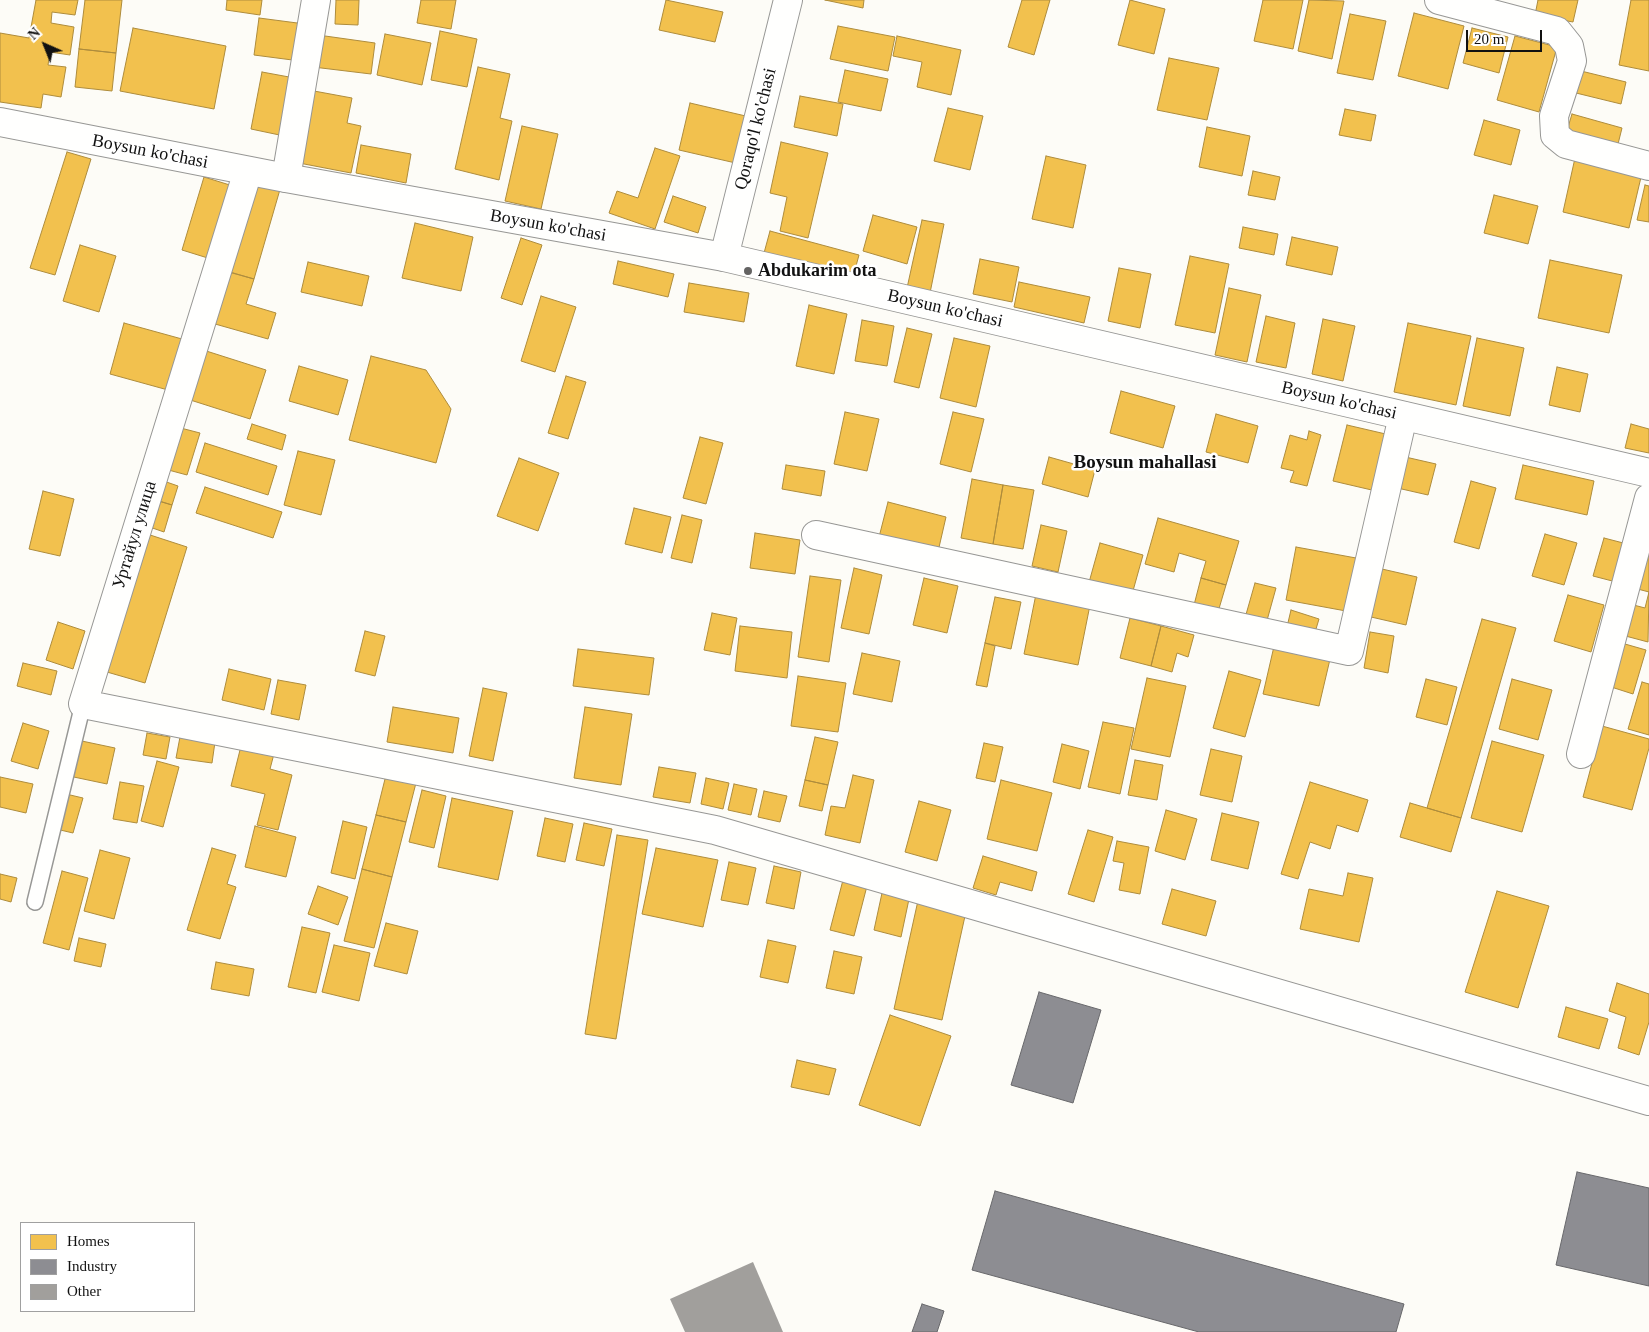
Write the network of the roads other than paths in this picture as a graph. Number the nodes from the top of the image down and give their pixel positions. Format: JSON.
{"nodes":[{"id":1,"x":316,"y":0,"type":"edge"},
{"id":2,"x":788,"y":0,"type":"edge"},
{"id":3,"x":1439,"y":0,"type":"edge"},
{"id":4,"x":0,"y":122,"type":"edge"},
{"id":5,"x":1649,"y":166,"type":"edge"},
{"id":6,"x":248,"y":171,"type":"junction"},
{"id":7,"x":286,"y":178,"type":"junction"},
{"id":8,"x":724,"y":257,"type":"junction"},
{"id":9,"x":1403,"y":416,"type":"junction"},
{"id":10,"x":1649,"y":473,"type":"edge"},
{"id":11,"x":1649,"y":498,"type":"edge"},
{"id":12,"x":816,"y":535,"type":"dead end"},
{"id":13,"x":83,"y":704,"type":"junction"},
{"id":14,"x":1580,"y":754,"type":"dead end"},
{"id":15,"x":35,"y":902,"type":"dead end"},
{"id":16,"x":1649,"y":1101,"type":"edge"}],
"edges":[{"from":1,"to":7,"type":"street"},
{"from":2,"to":8,"type":"street","name":"Qoraqo'l ko'chasi"},
{"from":3,"to":5,"type":"street"},
{"from":4,"to":6,"type":"street","name":"Boysun ko'chasi"},
{"from":6,"to":7,"type":"street","name":"Boysun ko'chasi"},
{"from":6,"to":13,"type":"street","name":"Уртайул улица"},
{"from":7,"to":8,"type":"street","name":"Boysun ko'chasi"},
{"from":8,"to":9,"type":"street","name":"Boysun ko'chasi"},
{"from":9,"to":10,"type":"street","name":"Boysun ko'chasi"},
{"from":9,"to":12,"type":"street"},
{"from":11,"to":14,"type":"street"},
{"from":13,"to":15,"type":"lane","name":"Уртайул улица"},
{"from":13,"to":16,"type":"street"}]}
